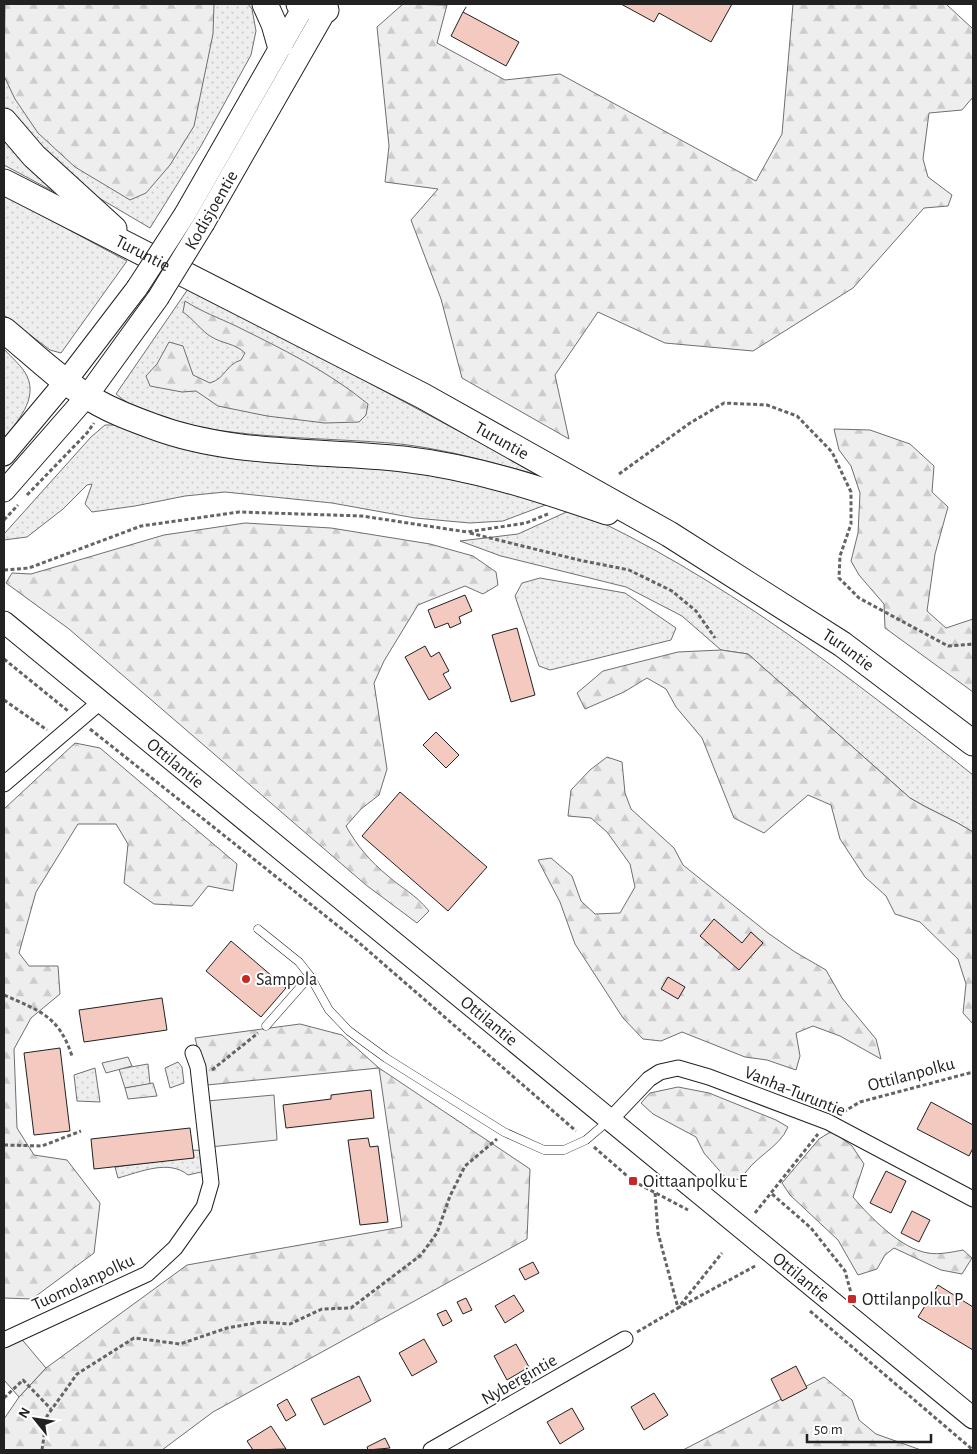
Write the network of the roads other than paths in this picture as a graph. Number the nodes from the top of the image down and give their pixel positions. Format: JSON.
{"nodes":[{"id":1,"x":265,"y":4,"type":"edge"},
{"id":2,"x":311,"y":5,"type":"edge"},
{"id":3,"x":280,"y":45,"type":"junction"},
{"id":4,"x":4,"y":121,"type":"edge"},
{"id":5,"x":4,"y":182,"type":"edge"},
{"id":6,"x":136,"y":249,"type":"junction"},
{"id":7,"x":4,"y":330,"type":"edge"},
{"id":8,"x":66,"y":381,"type":"junction"},
{"id":9,"x":96,"y":401,"type":"junction"},
{"id":10,"x":4,"y":455,"type":"edge"},
{"id":11,"x":4,"y":491,"type":"edge"},
{"id":12,"x":669,"y":534,"type":"junction"},
{"id":13,"x":4,"y":622,"type":"edge"},
{"id":14,"x":100,"y":702,"type":"junction"},
{"id":15,"x":973,"y":743,"type":"edge"},
{"id":16,"x":4,"y":784,"type":"edge"},
{"id":17,"x":258,"y":929,"type":"dead end"},
{"id":18,"x":310,"y":976,"type":"junction"},
{"id":19,"x":266,"y":1026,"type":"road end"},
{"id":20,"x":193,"y":1052,"type":"dead end"},
{"id":21,"x":610,"y":1120,"type":"junction"},
{"id":22,"x":973,"y":1199,"type":"edge"},
{"id":23,"x":625,"y":1339,"type":"road end"},
{"id":24,"x":4,"y":1340,"type":"edge"},
{"id":25,"x":973,"y":1418,"type":"edge"},
{"id":26,"x":431,"y":1450,"type":"edge"}],
"edges":[{"from":1,"to":3,"type":"highway"},
{"from":2,"to":3,"type":"main road","name":"Kodisjoentie"},
{"from":2,"to":9,"type":"main road","name":"Kodisjoentie","bridge":true},
{"from":3,"to":8,"type":"main road","name":"Kodisjoentie","bridge":true},
{"from":4,"to":6,"type":"highway"},
{"from":5,"to":6,"type":"highway","name":"Turuntie"},
{"from":6,"to":12,"type":"highway","name":"Turuntie"},
{"from":7,"to":8,"type":"highway"},
{"from":8,"to":9,"type":"highway"},
{"from":8,"to":10,"type":"main road","name":"Kodisjoentie"},
{"from":9,"to":11,"type":"main road","name":"Kodisjoentie"},
{"from":9,"to":12,"type":"highway"},
{"from":12,"to":15,"type":"highway","name":"Turuntie"},
{"from":13,"to":14,"type":"main road","name":"Ottilantie"},
{"from":14,"to":16,"type":"street"},
{"from":14,"to":21,"type":"main road","name":"Ottilantie"},
{"from":17,"to":18,"type":"lane"},
{"from":18,"to":19,"type":"lane"},
{"from":18,"to":21,"type":"lane"},
{"from":20,"to":24,"type":"street","name":"Tuomolanpolku"},
{"from":21,"to":22,"type":"street","name":"Vanha-Turuntie"},
{"from":21,"to":25,"type":"main road","name":"Ottilantie"},
{"from":23,"to":26,"type":"street","name":"Nybergintie"}]}
